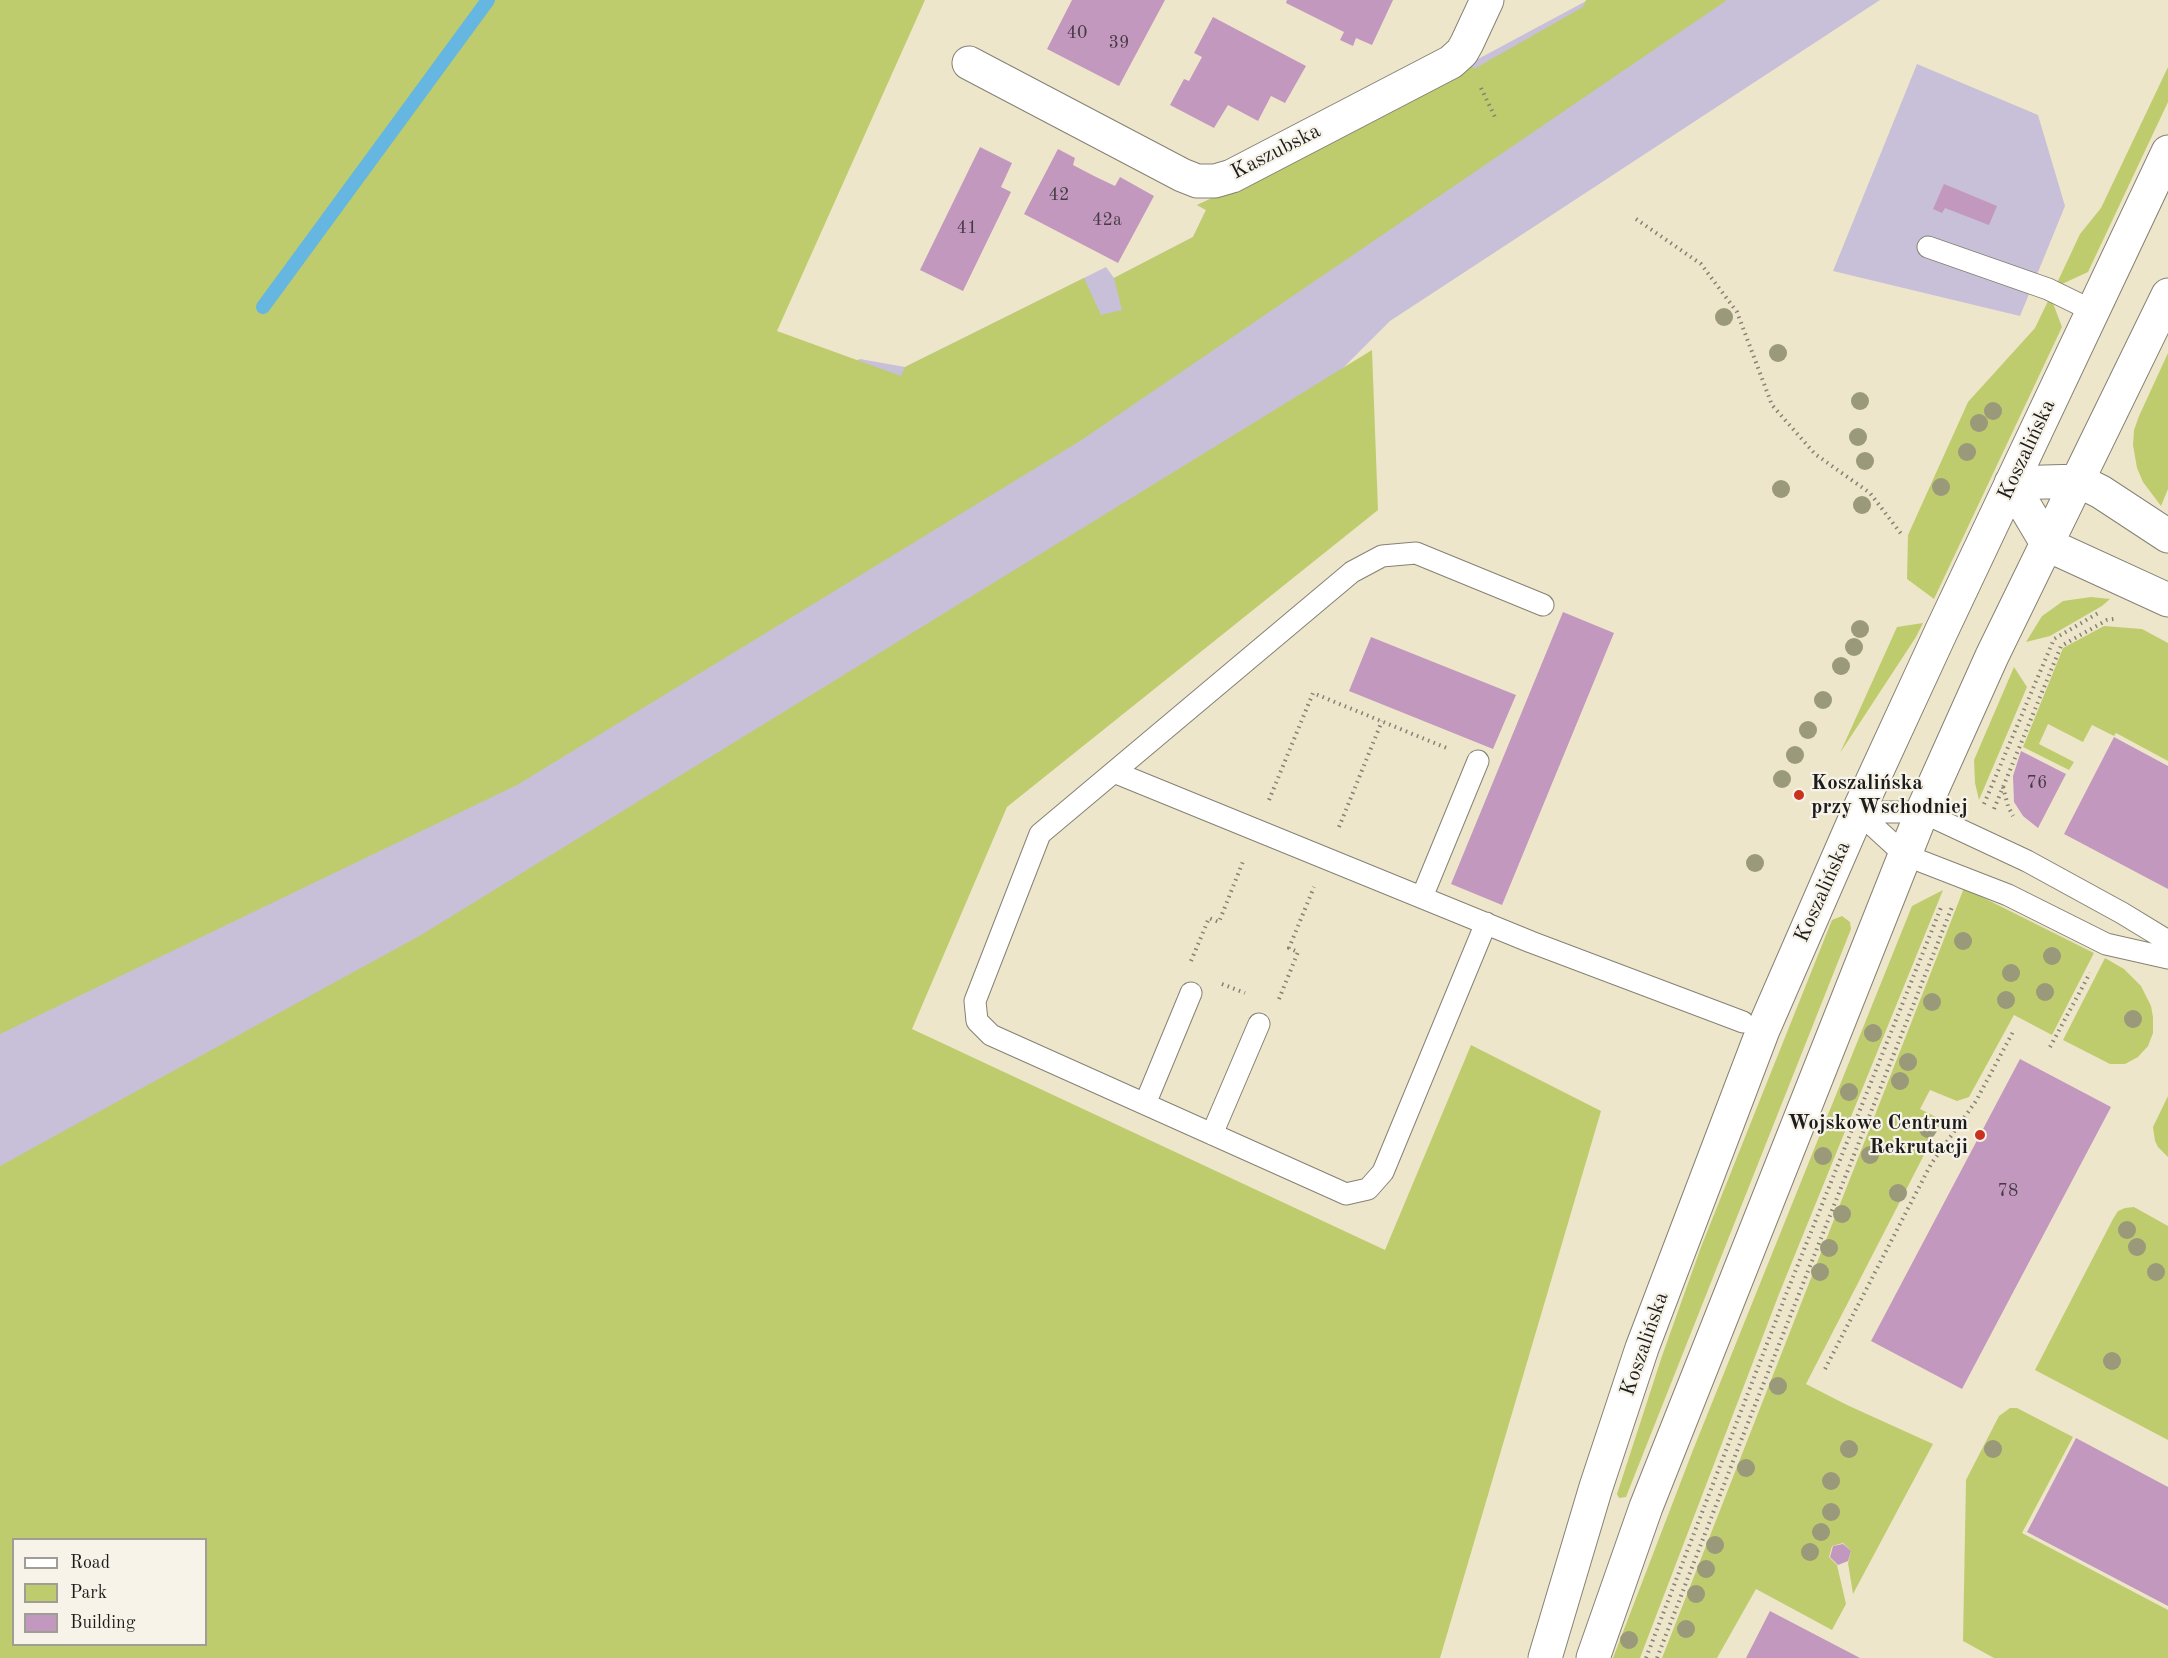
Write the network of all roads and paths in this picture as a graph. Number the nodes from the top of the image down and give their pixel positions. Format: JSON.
{"nodes":[{"id":1,"x":1487,"y":0,"type":"edge"},
{"id":2,"x":969,"y":63,"type":"dead end"},
{"id":3,"x":2168,"y":152,"type":"edge"},
{"id":4,"x":1636,"y":219,"type":"dead end"},
{"id":5,"x":1928,"y":247,"type":"dead end"},
{"id":6,"x":2168,"y":295,"type":"edge"},
{"id":7,"x":2093,"y":311,"type":"junction"},
{"id":8,"x":2079,"y":481,"type":"junction"},
{"id":9,"x":2011,"y":483,"type":"junction"},
{"id":10,"x":1902,"y":535,"type":"dead end"},
{"id":11,"x":2168,"y":536,"type":"edge"},
{"id":12,"x":2048,"y":545,"type":"junction"},
{"id":13,"x":2168,"y":600,"type":"edge"},
{"id":14,"x":1543,"y":605,"type":"dead end"},
{"id":15,"x":2102,"y":611,"type":"dead end"},
{"id":16,"x":2116,"y":619,"type":"dead end"},
{"id":17,"x":1478,"y":761,"type":"dead end"},
{"id":18,"x":1114,"y":772,"type":"junction"},
{"id":19,"x":1983,"y":808,"type":"dead end"},
{"id":20,"x":1858,"y":812,"type":"junction"},
{"id":21,"x":1922,"y":812,"type":"junction"},
{"id":22,"x":1993,"y":812,"type":"dead end"},
{"id":23,"x":1905,"y":855,"type":"junction"},
{"id":24,"x":1422,"y":897,"type":"junction"},
{"id":25,"x":1955,"y":898,"type":"dead end"},
{"id":26,"x":1944,"y":900,"type":"dead end"},
{"id":27,"x":1486,"y":923,"type":"junction"},
{"id":28,"x":2168,"y":941,"type":"edge"},
{"id":29,"x":2168,"y":958,"type":"edge"},
{"id":30,"x":1191,"y":993,"type":"dead end"},
{"id":31,"x":1743,"y":1022,"type":"dead end"},
{"id":32,"x":1259,"y":1023,"type":"dead end"},
{"id":33,"x":2014,"y":1030,"type":"dead end"},
{"id":34,"x":1145,"y":1104,"type":"junction"},
{"id":35,"x":1212,"y":1134,"type":"junction"},
{"id":36,"x":1825,"y":1369,"type":"dead end"},
{"id":37,"x":1545,"y":1658,"type":"edge"},
{"id":38,"x":1593,"y":1658,"type":"edge"},
{"id":39,"x":1646,"y":1658,"type":"edge"},
{"id":40,"x":1657,"y":1658,"type":"edge"}],
"edges":[{"from":1,"to":2,"type":"main road","name":"Kaszubska"},
{"from":3,"to":7,"type":"main road","name":"Koszalińska"},
{"from":4,"to":10,"type":"path"},
{"from":5,"to":7,"type":"lane"},
{"from":6,"to":8,"type":"main road"},
{"from":7,"to":9,"type":"main road","name":"Koszalińska"},
{"from":8,"to":9,"type":"main road"},
{"from":8,"to":11,"type":"main road"},
{"from":8,"to":12,"type":"main road"},
{"from":9,"to":12,"type":"main road"},
{"from":9,"to":20,"type":"main road","name":"Koszalińska"},
{"from":12,"to":13,"type":"main road"},
{"from":12,"to":21,"type":"main road"},
{"from":14,"to":18,"type":"lane"},
{"from":15,"to":19,"type":"path"},
{"from":16,"to":22,"type":"path"},
{"from":17,"to":24,"type":"lane"},
{"from":18,"to":24,"type":"lane"},
{"from":18,"to":34,"type":"lane"},
{"from":20,"to":21,"type":"lane"},
{"from":20,"to":23,"type":"lane"},
{"from":20,"to":37,"type":"main road","name":"Koszalińska"},
{"from":21,"to":23,"type":"main road"},
{"from":21,"to":28,"type":"lane"},
{"from":23,"to":29,"type":"lane"},
{"from":23,"to":38,"type":"main road"},
{"from":24,"to":27,"type":"lane"},
{"from":25,"to":40,"type":"path"},
{"from":26,"to":39,"type":"path"},
{"from":27,"to":31,"type":"lane"},
{"from":27,"to":35,"type":"lane"},
{"from":30,"to":34,"type":"lane"},
{"from":32,"to":35,"type":"lane"},
{"from":33,"to":36,"type":"path"},
{"from":34,"to":35,"type":"lane"}]}
